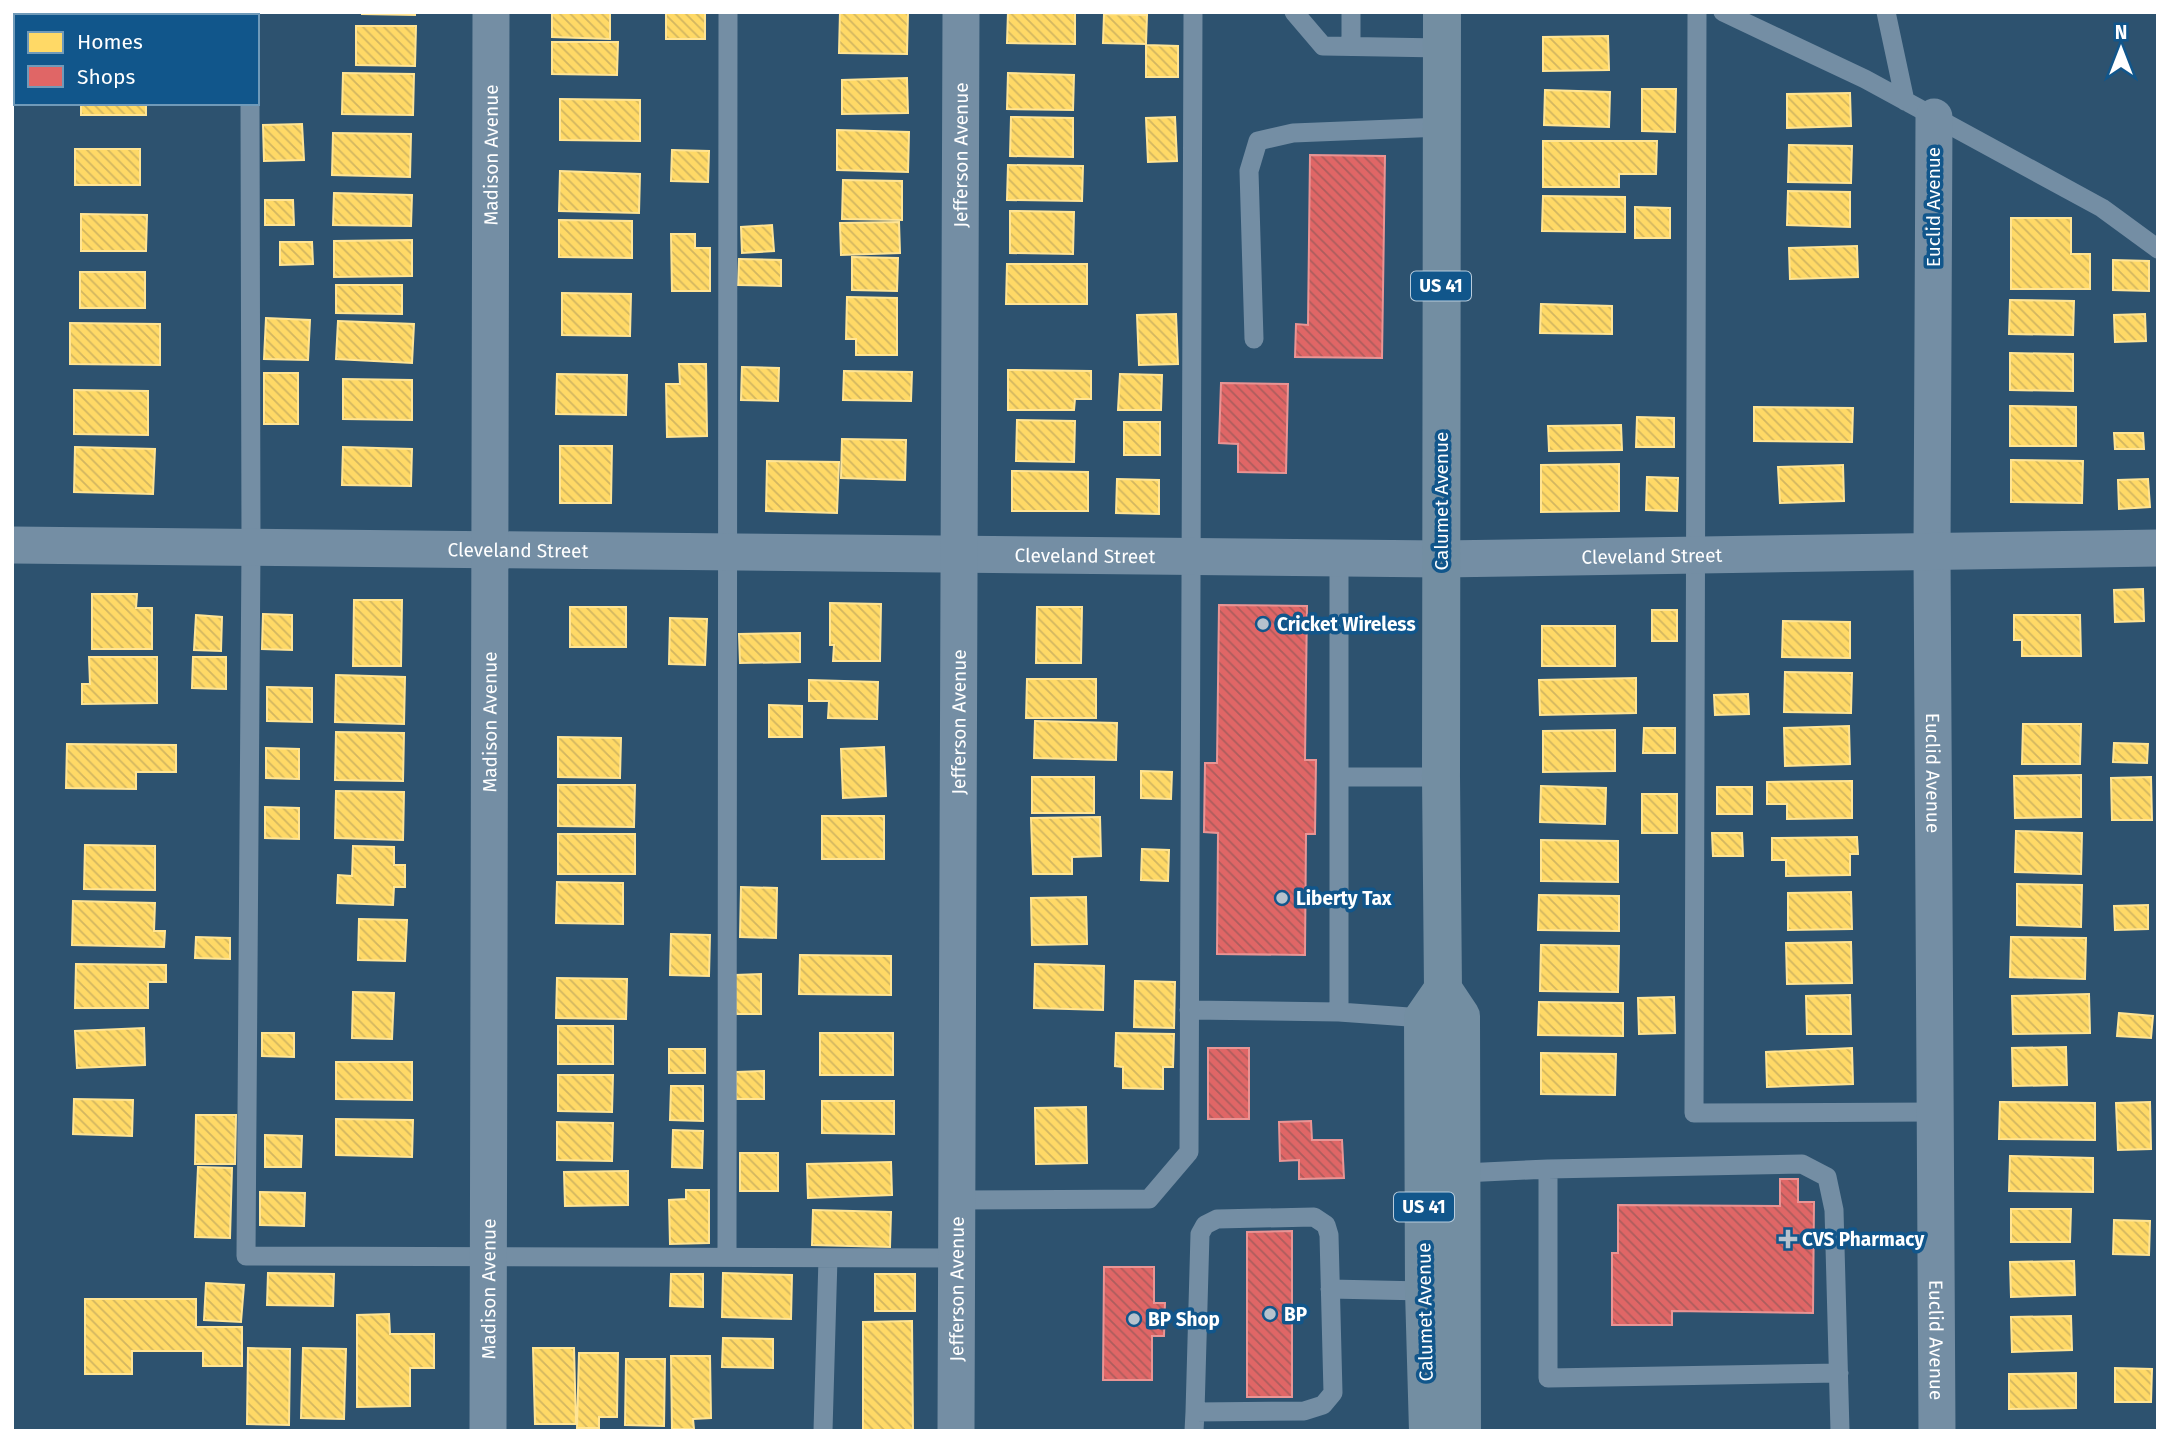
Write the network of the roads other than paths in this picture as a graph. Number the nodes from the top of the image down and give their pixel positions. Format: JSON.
{"nodes":[{"id":1,"x":491,"y":12,"type":"edge"},
{"id":2,"x":728,"y":12,"type":"edge"},
{"id":3,"x":961,"y":12,"type":"edge"},
{"id":4,"x":1193,"y":12,"type":"edge"},
{"id":5,"x":1294,"y":12,"type":"edge"},
{"id":6,"x":1351,"y":12,"type":"edge"},
{"id":7,"x":1697,"y":12,"type":"edge"},
{"id":8,"x":1723,"y":12,"type":"edge"},
{"id":9,"x":1886,"y":12,"type":"edge"},
{"id":10,"x":1442,"y":30,"type":"edge"},
{"id":11,"x":1352,"y":46,"type":"junction"},
{"id":12,"x":250,"y":105,"type":"edge"},
{"id":13,"x":1919,"y":109,"type":"junction"},
{"id":14,"x":1442,"y":127,"type":"junction"},
{"id":15,"x":2158,"y":249,"type":"edge"},
{"id":16,"x":1254,"y":340,"type":"dead end"},
{"id":17,"x":12,"y":545,"type":"edge"},
{"id":18,"x":251,"y":547,"type":"junction"},
{"id":19,"x":2158,"y":548,"type":"edge"},
{"id":20,"x":491,"y":550,"type":"junction"},
{"id":21,"x":728,"y":552,"type":"junction"},
{"id":22,"x":1933,"y":552,"type":"junction"},
{"id":23,"x":959,"y":554,"type":"junction"},
{"id":24,"x":1694,"y":555,"type":"junction"},
{"id":25,"x":1190,"y":557,"type":"junction"},
{"id":26,"x":1339,"y":558,"type":"junction"},
{"id":27,"x":1441,"y":559,"type":"junction"},
{"id":28,"x":1339,"y":777,"type":"junction"},
{"id":29,"x":1441,"y":777,"type":"junction"},
{"id":30,"x":1433,"y":1004,"type":"junction"},
{"id":31,"x":1189,"y":1010,"type":"junction"},
{"id":32,"x":1339,"y":1012,"type":"junction"},
{"id":33,"x":1935,"y":1112,"type":"junction"},
{"id":34,"x":1548,"y":1169,"type":"junction"},
{"id":35,"x":1463,"y":1173,"type":"junction"},
{"id":36,"x":957,"y":1200,"type":"junction"},
{"id":37,"x":490,"y":1256,"type":"junction"},
{"id":38,"x":727,"y":1257,"type":"junction"},
{"id":39,"x":828,"y":1258,"type":"junction"},
{"id":40,"x":957,"y":1258,"type":"junction"},
{"id":41,"x":1330,"y":1289,"type":"junction"},
{"id":42,"x":1424,"y":1291,"type":"junction"},
{"id":43,"x":1839,"y":1373,"type":"junction"},
{"id":44,"x":1194,"y":1422,"type":"edge"},
{"id":45,"x":488,"y":1431,"type":"edge"},
{"id":46,"x":823,"y":1431,"type":"edge"},
{"id":47,"x":956,"y":1431,"type":"edge"},
{"id":48,"x":1428,"y":1431,"type":"edge"},
{"id":49,"x":1462,"y":1431,"type":"edge"},
{"id":50,"x":1840,"y":1431,"type":"edge"},
{"id":51,"x":1937,"y":1431,"type":"edge"}],
"edges":[{"from":1,"to":20,"type":"street","name":"Madison Avenue"},
{"from":2,"to":21,"type":"lane"},
{"from":3,"to":23,"type":"street","name":"Jefferson Avenue"},
{"from":4,"to":25,"type":"lane"},
{"from":5,"to":11,"type":"lane"},
{"from":6,"to":11,"type":"lane"},
{"from":7,"to":24,"type":"lane"},
{"from":8,"to":13,"type":"lane"},
{"from":9,"to":13,"type":"lane"},
{"from":10,"to":11,"type":"lane"},
{"from":10,"to":14,"type":"main road","name":"Calumet Avenue","number":"US 41"},
{"from":12,"to":18,"type":"lane"},
{"from":13,"to":15,"type":"lane"},
{"from":13,"to":22,"type":"street","name":"Euclid Avenue"},
{"from":14,"to":16,"type":"lane"},
{"from":14,"to":27,"type":"main road","name":"Calumet Avenue","number":"US 41"},
{"from":17,"to":18,"type":"street","name":"Cleveland Street"},
{"from":18,"to":20,"type":"street","name":"Cleveland Street"},
{"from":18,"to":37,"type":"lane"},
{"from":19,"to":22,"type":"street","name":"Cleveland Street"},
{"from":20,"to":21,"type":"street","name":"Cleveland Street"},
{"from":20,"to":37,"type":"street","name":"Madison Avenue"},
{"from":21,"to":23,"type":"street","name":"Cleveland Street"},
{"from":21,"to":38,"type":"lane"},
{"from":22,"to":24,"type":"street","name":"Cleveland Street"},
{"from":22,"to":33,"type":"street","name":"Euclid Avenue"},
{"from":23,"to":25,"type":"street","name":"Cleveland Street"},
{"from":23,"to":36,"type":"street","name":"Jefferson Avenue"},
{"from":24,"to":27,"type":"street","name":"Cleveland Street"},
{"from":24,"to":33,"type":"lane"},
{"from":25,"to":26,"type":"street","name":"Cleveland Street"},
{"from":25,"to":31,"type":"lane"},
{"from":26,"to":27,"type":"street","name":"Cleveland Street"},
{"from":26,"to":28,"type":"lane"},
{"from":27,"to":29,"type":"main road","name":"Calumet Avenue","number":"US 41"},
{"from":28,"to":29,"type":"lane"},
{"from":28,"to":32,"type":"lane"},
{"from":29,"to":30,"type":"main road","name":"Calumet Avenue","number":"US 41"},
{"from":30,"to":32,"type":"lane"},
{"from":30,"to":35,"type":"main road","name":"Calumet Avenue","number":"US 41"},
{"from":30,"to":42,"type":"main road","name":"Calumet Avenue","number":"US 41"},
{"from":31,"to":32,"type":"lane"},
{"from":31,"to":36,"type":"lane"},
{"from":33,"to":51,"type":"street","name":"Euclid Avenue"},
{"from":34,"to":35,"type":"lane"},
{"from":34,"to":43,"type":"lane"},
{"from":34,"to":43,"type":"lane"},
{"from":35,"to":49,"type":"main road","name":"Calumet Avenue","number":"US 41"},
{"from":36,"to":40,"type":"street","name":"Jefferson Avenue"},
{"from":37,"to":38,"type":"lane"},
{"from":37,"to":45,"type":"street","name":"Madison Avenue"},
{"from":38,"to":39,"type":"lane"},
{"from":39,"to":40,"type":"lane"},
{"from":39,"to":46,"type":"lane"},
{"from":40,"to":47,"type":"street","name":"Jefferson Avenue"},
{"from":41,"to":42,"type":"lane"},
{"from":41,"to":44,"type":"lane"},
{"from":41,"to":44,"type":"lane"},
{"from":42,"to":48,"type":"main road","name":"Calumet Avenue","number":"US 41"},
{"from":43,"to":50,"type":"lane"}]}
